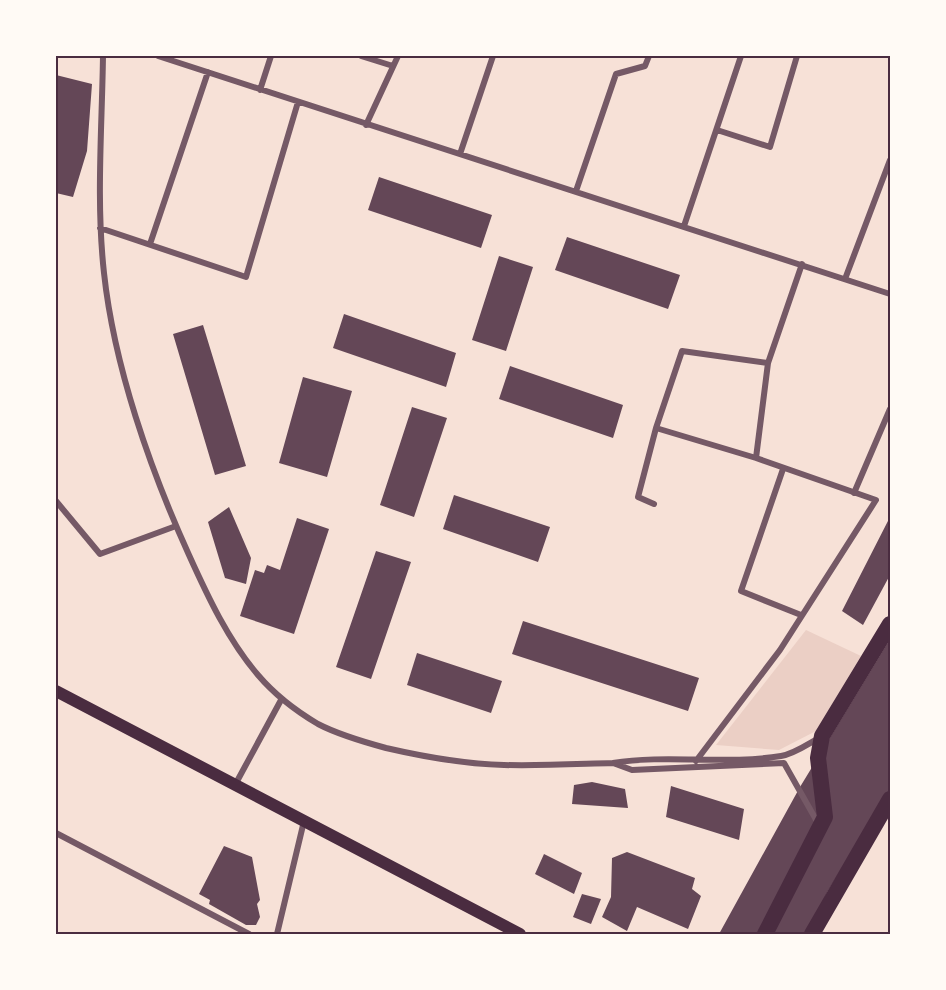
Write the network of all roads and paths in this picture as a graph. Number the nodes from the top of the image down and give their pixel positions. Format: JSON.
{"nodes":[{"id":1,"x":104,"y":56,"type":"edge"},
{"id":2,"x":158,"y":56,"type":"edge"},
{"id":3,"x":271,"y":56,"type":"edge"},
{"id":4,"x":361,"y":56,"type":"edge"},
{"id":5,"x":398,"y":56,"type":"edge"},
{"id":6,"x":493,"y":56,"type":"edge"},
{"id":7,"x":649,"y":56,"type":"edge"},
{"id":8,"x":741,"y":56,"type":"edge"},
{"id":9,"x":797,"y":56,"type":"edge"},
{"id":10,"x":393,"y":66,"type":"junction"},
{"id":11,"x":208,"y":72,"type":"junction"},
{"id":12,"x":260,"y":90,"type":"junction"},
{"id":13,"x":298,"y":102,"type":"junction"},
{"id":14,"x":366,"y":125,"type":"junction"},
{"id":15,"x":717,"y":130,"type":"junction"},
{"id":16,"x":460,"y":154,"type":"junction"},
{"id":17,"x":891,"y":160,"type":"edge"},
{"id":18,"x":576,"y":190,"type":"junction"},
{"id":19,"x":684,"y":226,"type":"junction"},
{"id":20,"x":100,"y":228,"type":"junction"},
{"id":21,"x":150,"y":244,"type":"junction"},
{"id":22,"x":802,"y":264,"type":"junction"},
{"id":23,"x":845,"y":279,"type":"junction"},
{"id":24,"x":891,"y":294,"type":"edge"},
{"id":25,"x":768,"y":363,"type":"junction"},
{"id":26,"x":891,"y":409,"type":"edge"},
{"id":27,"x":656,"y":428,"type":"junction"},
{"id":28,"x":756,"y":458,"type":"junction"},
{"id":29,"x":783,"y":469,"type":"junction"},
{"id":30,"x":854,"y":493,"type":"junction"},
{"id":31,"x":56,"y":501,"type":"edge"},
{"id":32,"x":654,"y":504,"type":"dead end"},
{"id":33,"x":176,"y":526,"type":"junction"},
{"id":34,"x":801,"y":615,"type":"junction"},
{"id":35,"x":891,"y":624,"type":"edge"},
{"id":36,"x":56,"y":690,"type":"edge"},
{"id":37,"x":281,"y":700,"type":"junction"},
{"id":38,"x":822,"y":736,"type":"junction"},
{"id":39,"x":696,"y":761,"type":"junction"},
{"id":40,"x":613,"y":763,"type":"junction"},
{"id":41,"x":235,"y":785,"type":"junction"},
{"id":42,"x":891,"y":799,"type":"edge"},
{"id":43,"x":304,"y":820,"type":"junction"},
{"id":44,"x":820,"y":825,"type":"junction"},
{"id":45,"x":56,"y":833,"type":"edge"},
{"id":46,"x":249,"y":934,"type":"edge"},
{"id":47,"x":277,"y":934,"type":"edge"},
{"id":48,"x":520,"y":934,"type":"edge"},
{"id":49,"x":765,"y":934,"type":"edge"},
{"id":50,"x":812,"y":934,"type":"edge"}],
"edges":[{"from":1,"to":20,"type":"street"},
{"from":2,"to":11,"type":"street"},
{"from":3,"to":12,"type":"street"},
{"from":4,"to":10,"type":"street"},
{"from":5,"to":10,"type":"street"},
{"from":6,"to":16,"type":"street"},
{"from":7,"to":18,"type":"street"},
{"from":8,"to":15,"type":"street"},
{"from":9,"to":15,"type":"street"},
{"from":10,"to":14,"type":"street"},
{"from":11,"to":12,"type":"street"},
{"from":11,"to":21,"type":"street"},
{"from":12,"to":13,"type":"street"},
{"from":13,"to":14,"type":"street"},
{"from":13,"to":21,"type":"street"},
{"from":14,"to":16,"type":"street"},
{"from":15,"to":19,"type":"street"},
{"from":16,"to":18,"type":"street"},
{"from":17,"to":23,"type":"street"},
{"from":18,"to":19,"type":"street"},
{"from":19,"to":22,"type":"street"},
{"from":20,"to":21,"type":"street"},
{"from":20,"to":33,"type":"street"},
{"from":22,"to":23,"type":"street"},
{"from":22,"to":25,"type":"street"},
{"from":23,"to":24,"type":"street"},
{"from":25,"to":27,"type":"street"},
{"from":25,"to":28,"type":"street"},
{"from":26,"to":30,"type":"street"},
{"from":27,"to":28,"type":"street"},
{"from":27,"to":32,"type":"street"},
{"from":28,"to":29,"type":"street"},
{"from":29,"to":30,"type":"street"},
{"from":29,"to":34,"type":"street"},
{"from":30,"to":34,"type":"street"},
{"from":31,"to":33,"type":"street"},
{"from":33,"to":37,"type":"street"},
{"from":34,"to":39,"type":"street"},
{"from":35,"to":38,"type":"highway"},
{"from":36,"to":41,"type":"main road"},
{"from":37,"to":40,"type":"street"},
{"from":37,"to":41,"type":"street"},
{"from":38,"to":39,"type":"street"},
{"from":38,"to":44,"type":"highway"},
{"from":39,"to":40,"type":"street"},
{"from":40,"to":44,"type":"street"},
{"from":41,"to":43,"type":"main road"},
{"from":42,"to":50,"type":"highway"},
{"from":43,"to":47,"type":"street"},
{"from":43,"to":48,"type":"main road"},
{"from":44,"to":49,"type":"highway"},
{"from":45,"to":46,"type":"street"}]}
